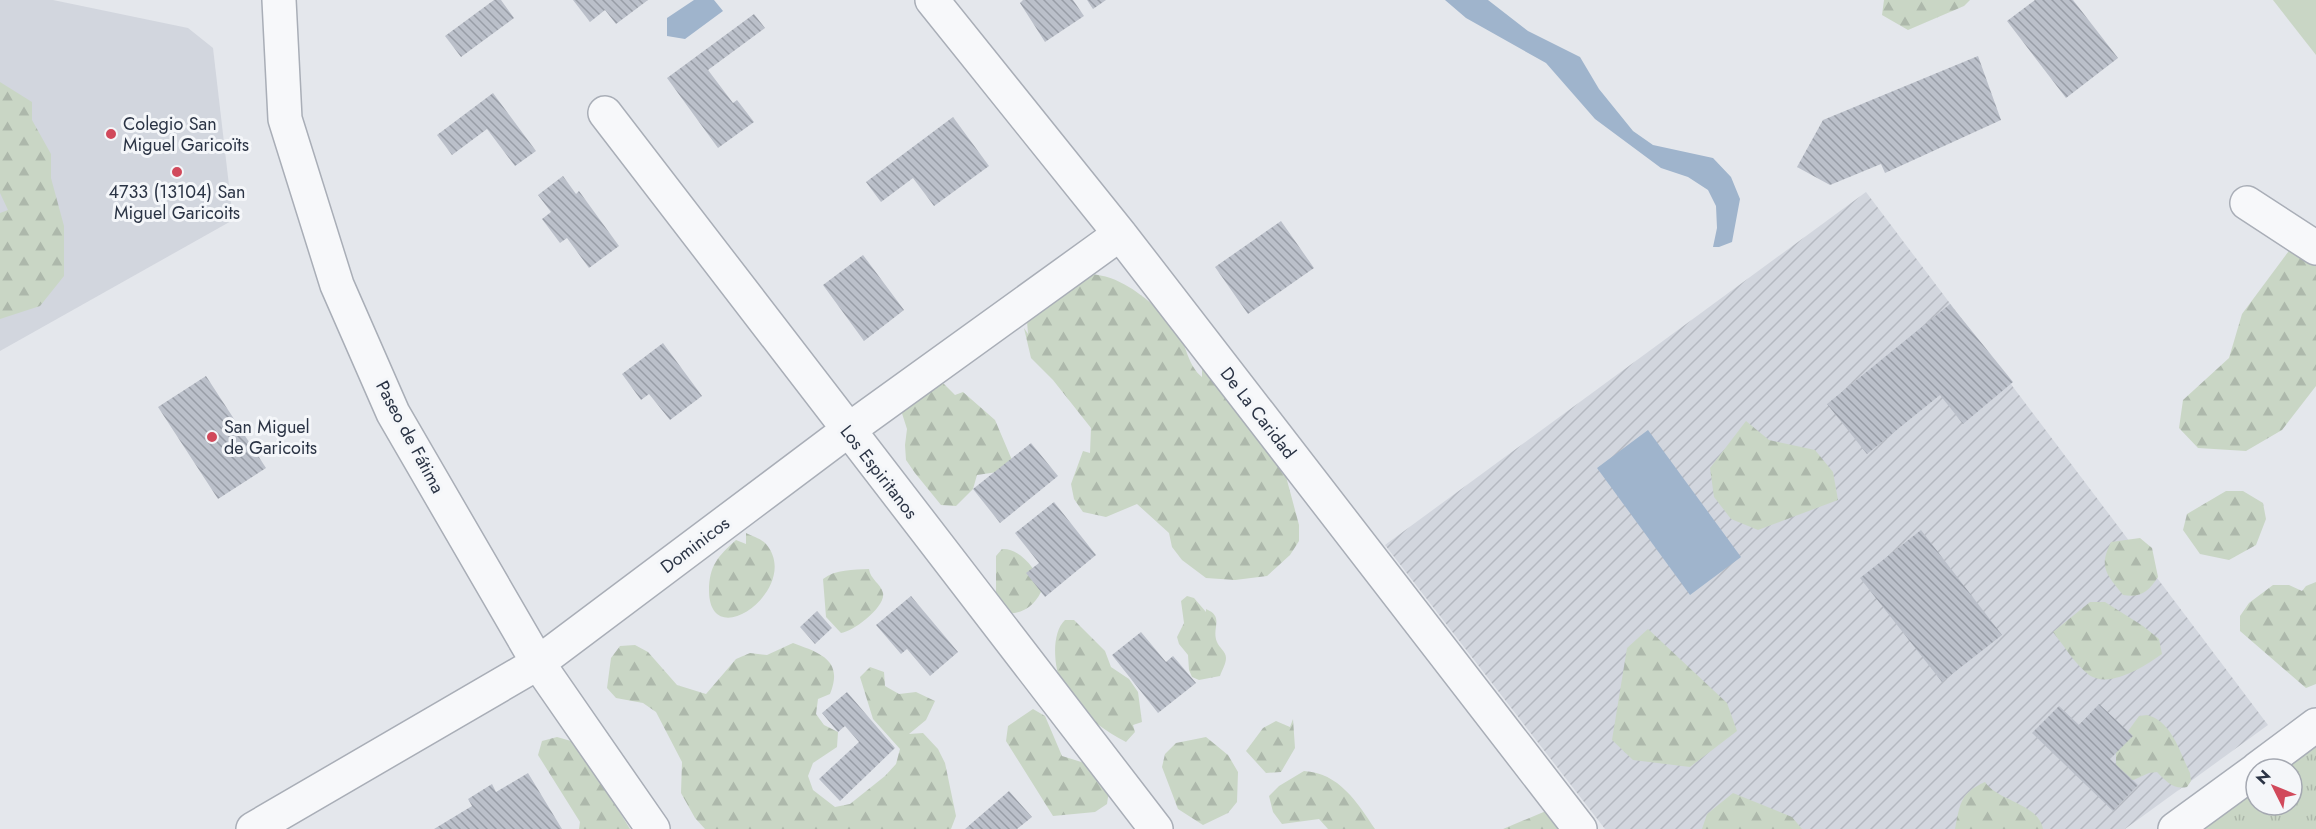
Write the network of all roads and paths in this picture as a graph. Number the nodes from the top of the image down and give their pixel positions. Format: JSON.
{"nodes":[{"id":1,"x":279,"y":0,"type":"edge"},
{"id":2,"x":932,"y":0,"type":"edge"},
{"id":3,"x":604,"y":113,"type":"dead end"},
{"id":4,"x":2247,"y":203,"type":"dead end"},
{"id":5,"x":1120,"y":234,"type":"junction"},
{"id":6,"x":2316,"y":248,"type":"edge"},
{"id":7,"x":847,"y":431,"type":"junction"},
{"id":8,"x":538,"y":663,"type":"junction"},
{"id":9,"x":2316,"y":726,"type":"edge"},
{"id":10,"x":2273,"y":757,"type":"edge"},
{"id":11,"x":2244,"y":778,"type":"edge"},
{"id":12,"x":253,"y":829,"type":"edge"},
{"id":13,"x":653,"y":829,"type":"edge"},
{"id":14,"x":1156,"y":829,"type":"edge"},
{"id":15,"x":1580,"y":829,"type":"edge"},
{"id":16,"x":2175,"y":829,"type":"edge"}],
"edges":[{"from":1,"to":8,"type":"street","name":"Paseo de Fátima"},
{"from":2,"to":5,"type":"street","name":"De La Caridad"},
{"from":3,"to":7,"type":"street","name":"Los Espiritanos"},
{"from":4,"to":6,"type":"street"},
{"from":5,"to":7,"type":"street","name":"Dominicos"},
{"from":5,"to":15,"type":"street","name":"De La Caridad"},
{"from":7,"to":8,"type":"street","name":"Dominicos"},
{"from":7,"to":14,"type":"street","name":"Los Espiritanos"},
{"from":8,"to":12,"type":"street","name":"Dominicos"},
{"from":8,"to":13,"type":"street","name":"Paseo de Fátima"},
{"from":9,"to":10,"type":"street"},
{"from":11,"to":16,"type":"street"}]}
